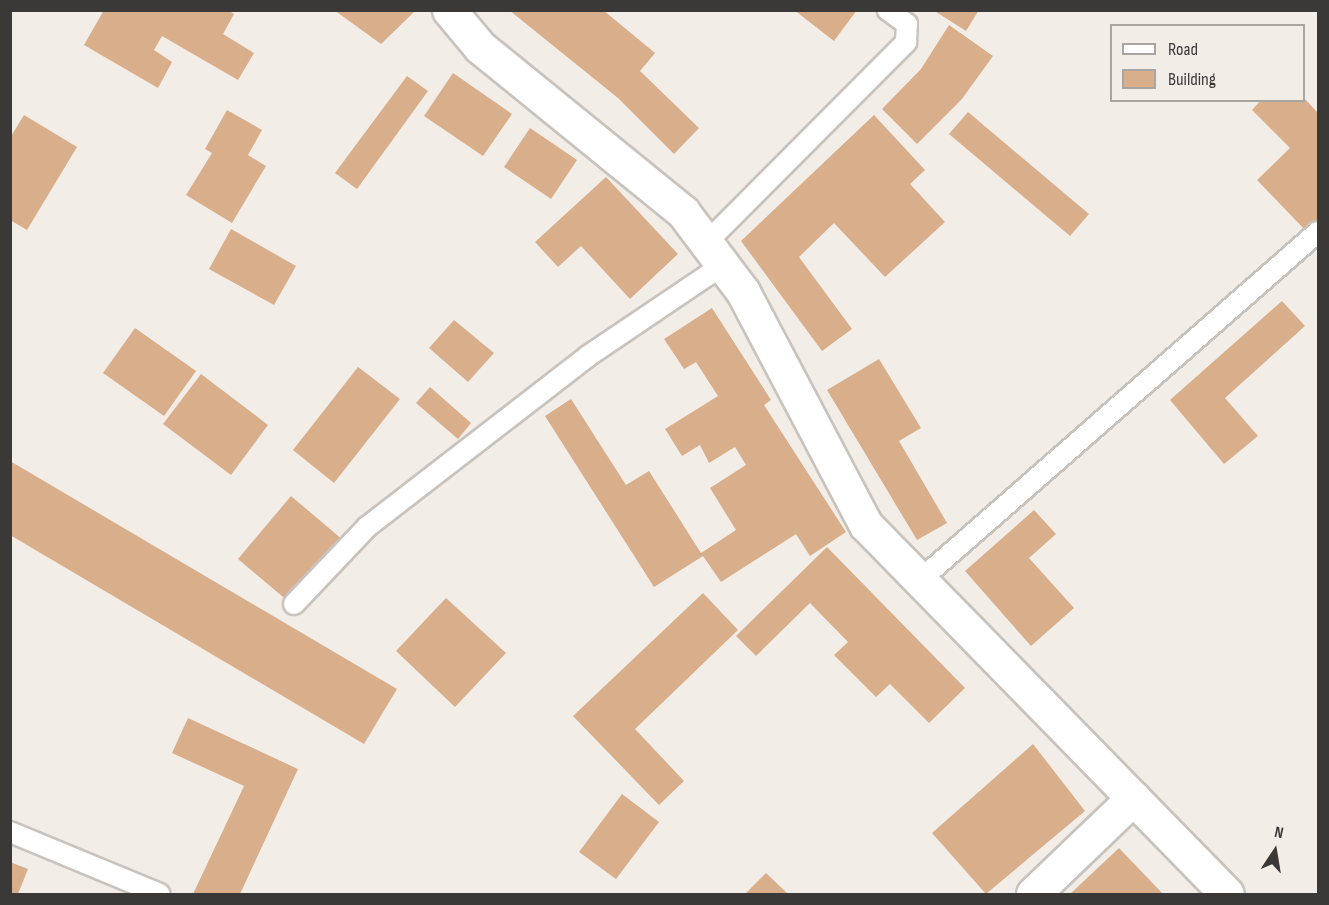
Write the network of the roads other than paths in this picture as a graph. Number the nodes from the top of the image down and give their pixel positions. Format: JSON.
{"nodes":[{"id":1,"x":449,"y":10,"type":"edge"},
{"id":2,"x":888,"y":10,"type":"edge"},
{"id":3,"x":1318,"y":232,"type":"edge"},
{"id":4,"x":715,"y":254,"type":"junction"},
{"id":5,"x":919,"y":581,"type":"junction"},
{"id":6,"x":294,"y":604,"type":"dead end"},
{"id":7,"x":1133,"y":798,"type":"junction"},
{"id":8,"x":10,"y":832,"type":"edge"},
{"id":9,"x":160,"y":894,"type":"edge"},
{"id":10,"x":1034,"y":894,"type":"edge"},
{"id":11,"x":1227,"y":894,"type":"edge"}],
"edges":[{"from":1,"to":4,"type":"street"},
{"from":2,"to":4,"type":"lane"},
{"from":3,"to":5,"type":"lane"},
{"from":4,"to":5,"type":"street"},
{"from":4,"to":6,"type":"lane"},
{"from":5,"to":7,"type":"street"},
{"from":7,"to":10,"type":"street"},
{"from":7,"to":11,"type":"street"},
{"from":8,"to":9,"type":"lane"}]}
